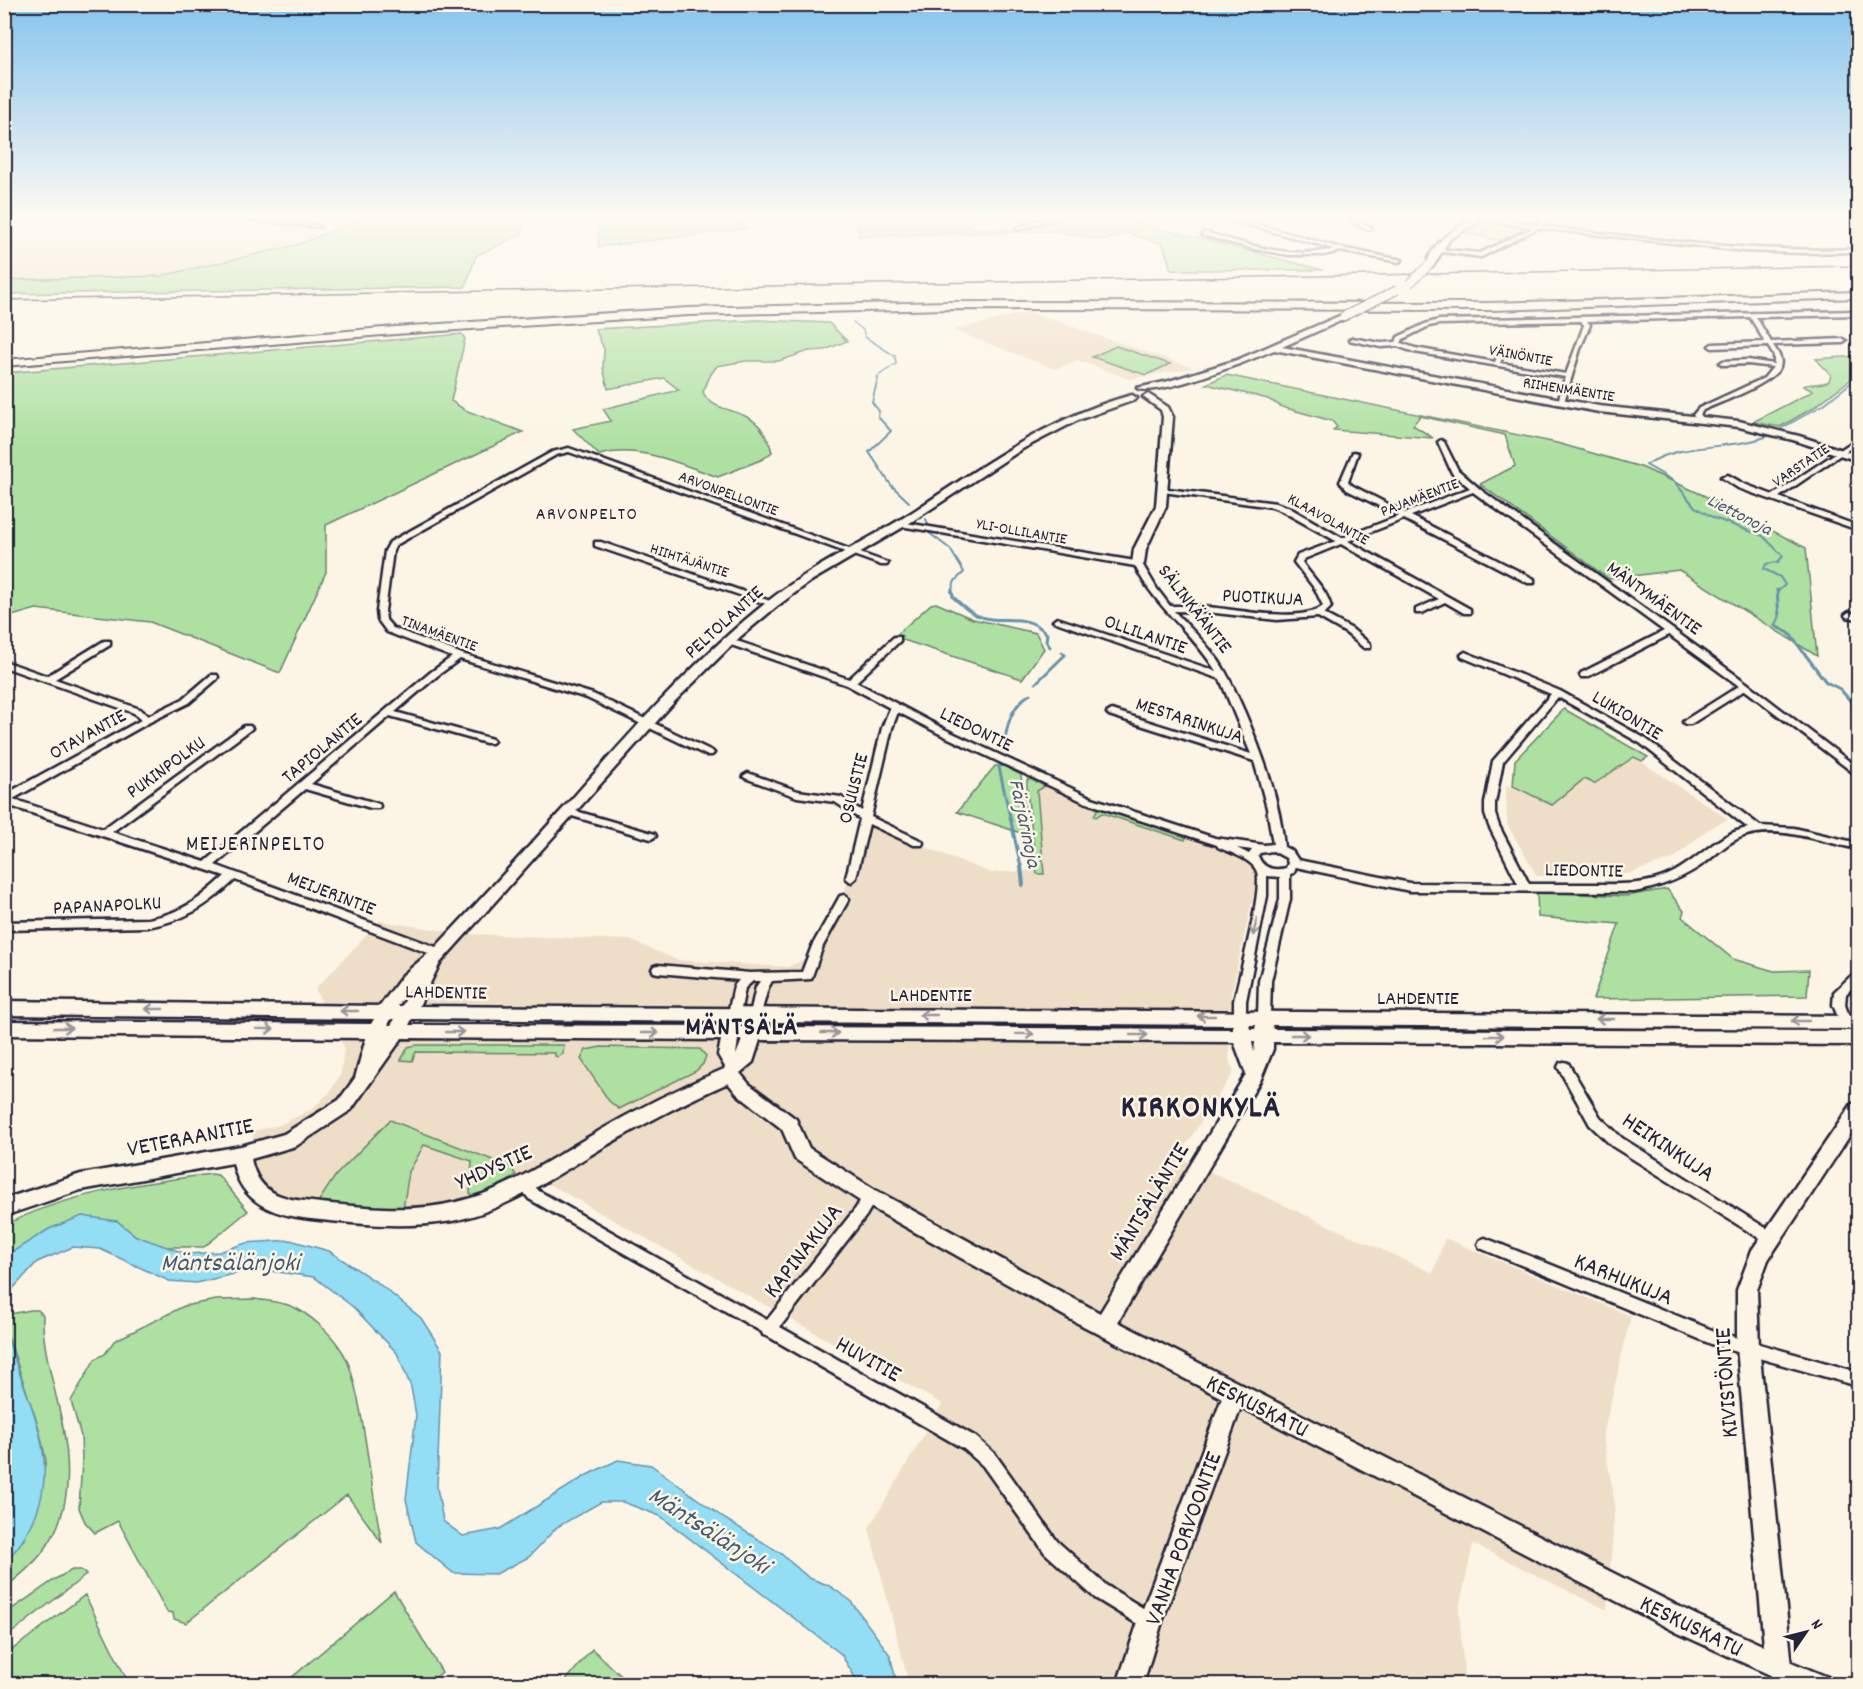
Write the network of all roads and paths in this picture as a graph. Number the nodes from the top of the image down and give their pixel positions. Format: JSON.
{"nodes":[{"id":1,"x":1387,"y":295,"type":"edge"},
{"id":2,"x":1565,"y":295,"type":"edge"},
{"id":3,"x":1858,"y":295,"type":"edge"},
{"id":4,"x":1858,"y":313,"type":"edge"},
{"id":5,"x":1751,"y":314,"type":"junction"},
{"id":6,"x":1584,"y":321,"type":"junction"},
{"id":7,"x":1353,"y":340,"type":"dead end"},
{"id":8,"x":1844,"y":341,"type":"dead end"},
{"id":9,"x":1398,"y":344,"type":"junction"},
{"id":10,"x":1768,"y":344,"type":"junction"},
{"id":11,"x":1712,"y":346,"type":"dead end"},
{"id":12,"x":1275,"y":348,"type":"junction"},
{"id":13,"x":1503,"y":350,"type":"dead end"},
{"id":14,"x":4,"y":354,"type":"edge"},
{"id":15,"x":4,"y":363,"type":"edge"},
{"id":16,"x":1497,"y":363,"type":"junction"},
{"id":17,"x":1723,"y":363,"type":"dead end"},
{"id":18,"x":1777,"y":366,"type":"junction"},
{"id":19,"x":1569,"y":376,"type":"junction"},
{"id":20,"x":1147,"y":393,"type":"junction"},
{"id":21,"x":1561,"y":402,"type":"junction"},
{"id":22,"x":1700,"y":419,"type":"junction"},
{"id":23,"x":1858,"y":440,"type":"edge"},
{"id":24,"x":1441,"y":442,"type":"dead end"},
{"id":25,"x":563,"y":450,"type":"joint"},
{"id":26,"x":1842,"y":452,"type":"junction"},
{"id":27,"x":1355,"y":453,"type":"dead end"},
{"id":28,"x":1858,"y":458,"type":"edge"},
{"id":29,"x":1725,"y":477,"type":"dead end"},
{"id":30,"x":1474,"y":489,"type":"junction"},
{"id":31,"x":1163,"y":490,"type":"junction"},
{"id":32,"x":1773,"y":498,"type":"junction"},
{"id":33,"x":1404,"y":516,"type":"junction"},
{"id":34,"x":900,"y":524,"type":"junction"},
{"id":35,"x":1858,"y":528,"type":"edge"},
{"id":36,"x":1341,"y":541,"type":"junction"},
{"id":37,"x":598,"y":544,"type":"dead end"},
{"id":38,"x":853,"y":552,"type":"junction"},
{"id":39,"x":884,"y":563,"type":"dead end"},
{"id":40,"x":1138,"y":564,"type":"junction"},
{"id":41,"x":1531,"y":581,"type":"dead end"},
{"id":42,"x":1445,"y":599,"type":"junction"},
{"id":43,"x":772,"y":603,"type":"junction"},
{"id":44,"x":1169,"y":608,"type":"junction"},
{"id":45,"x":1419,"y":611,"type":"dead end"},
{"id":46,"x":1467,"y":611,"type":"dead end"},
{"id":47,"x":1319,"y":614,"type":"junction"},
{"id":48,"x":1057,"y":621,"type":"dead end"},
{"id":49,"x":1669,"y":632,"type":"junction"},
{"id":50,"x":897,"y":639,"type":"dead end"},
{"id":51,"x":728,"y":641,"type":"junction"},
{"id":52,"x":107,"y":643,"type":"dead end"},
{"id":53,"x":1367,"y":646,"type":"dead end"},
{"id":54,"x":1465,"y":655,"type":"dead end"},
{"id":55,"x":459,"y":656,"type":"junction"},
{"id":56,"x":4,"y":664,"type":"edge"},
{"id":57,"x":1584,"y":675,"type":"dead end"},
{"id":58,"x":214,"y":676,"type":"dead end"},
{"id":59,"x":1224,"y":677,"type":"junction"},
{"id":60,"x":48,"y":679,"type":"junction"},
{"id":61,"x":850,"y":683,"type":"junction"},
{"id":62,"x":1745,"y":686,"type":"junction"},
{"id":63,"x":1557,"y":693,"type":"junction"},
{"id":64,"x":895,"y":707,"type":"junction"},
{"id":65,"x":390,"y":713,"type":"junction"},
{"id":66,"x":1112,"y":713,"type":"dead end"},
{"id":67,"x":147,"y":720,"type":"junction"},
{"id":68,"x":1688,"y":722,"type":"dead end"},
{"id":69,"x":646,"y":724,"type":"junction"},
{"id":70,"x":247,"y":728,"type":"dead end"},
{"id":71,"x":489,"y":741,"type":"dead end"},
{"id":72,"x":709,"y":753,"type":"dead end"},
{"id":73,"x":1257,"y":759,"type":"junction"},
{"id":74,"x":1858,"y":772,"type":"edge"},
{"id":75,"x":748,"y":777,"type":"dead end"},
{"id":76,"x":303,"y":785,"type":"junction"},
{"id":77,"x":4,"y":800,"type":"edge"},
{"id":78,"x":375,"y":806,"type":"dead end"},
{"id":79,"x":569,"y":812,"type":"junction"},
{"id":80,"x":865,"y":818,"type":"junction"},
{"id":81,"x":1757,"y":829,"type":"junction"},
{"id":82,"x":105,"y":832,"type":"junction"},
{"id":83,"x":651,"y":836,"type":"dead end"},
{"id":84,"x":1214,"y":841,"type":"junction"},
{"id":85,"x":918,"y":843,"type":"dead end"},
{"id":86,"x":1858,"y":846,"type":"edge"},
{"id":87,"x":1261,"y":848,"type":"junction"},
{"id":88,"x":1279,"y":848,"type":"junction"},
{"id":89,"x":1253,"y":860,"type":"junction"},
{"id":90,"x":207,"y":866,"type":"junction"},
{"id":91,"x":1289,"y":867,"type":"junction"},
{"id":92,"x":1262,"y":869,"type":"junction"},
{"id":93,"x":233,"y":875,"type":"junction"},
{"id":94,"x":851,"y":878,"type":"dead end"},
{"id":95,"x":1525,"y":887,"type":"junction"},
{"id":96,"x":844,"y":899,"type":"dead end"},
{"id":97,"x":4,"y":926,"type":"edge"},
{"id":98,"x":438,"y":956,"type":"junction"},
{"id":99,"x":658,"y":969,"type":"dead end"},
{"id":100,"x":769,"y":976,"type":"junction"},
{"id":101,"x":750,"y":977,"type":"junction"},
{"id":102,"x":1856,"y":978,"type":"edge"},
{"id":103,"x":1858,"y":992,"type":"edge"},
{"id":104,"x":4,"y":1008,"type":"edge"},
{"id":105,"x":387,"y":1011,"type":"junction"},
{"id":106,"x":408,"y":1012,"type":"junction"},
{"id":107,"x":734,"y":1014,"type":"junction"},
{"id":108,"x":756,"y":1014,"type":"junction"},
{"id":109,"x":1240,"y":1016,"type":"junction"},
{"id":110,"x":1264,"y":1016,"type":"junction"},
{"id":111,"x":4,"y":1028,"type":"edge"},
{"id":112,"x":377,"y":1031,"type":"junction"},
{"id":113,"x":397,"y":1031,"type":"junction"},
{"id":114,"x":730,"y":1033,"type":"junction"},
{"id":115,"x":752,"y":1033,"type":"junction"},
{"id":116,"x":1855,"y":1033,"type":"edge"},
{"id":117,"x":1242,"y":1035,"type":"junction"},
{"id":118,"x":1265,"y":1035,"type":"junction"},
{"id":119,"x":1564,"y":1067,"type":"dead end"},
{"id":120,"x":732,"y":1070,"type":"junction"},
{"id":121,"x":1255,"y":1074,"type":"junction"},
{"id":122,"x":364,"y":1078,"type":"junction"},
{"id":123,"x":1858,"y":1109,"type":"edge"},
{"id":124,"x":241,"y":1154,"type":"junction"},
{"id":125,"x":524,"y":1184,"type":"junction"},
{"id":126,"x":870,"y":1197,"type":"junction"},
{"id":127,"x":4,"y":1208,"type":"edge"},
{"id":128,"x":1772,"y":1239,"type":"junction"},
{"id":129,"x":1485,"y":1244,"type":"dead end"},
{"id":130,"x":1104,"y":1325,"type":"junction"},
{"id":131,"x":768,"y":1330,"type":"junction"},
{"id":132,"x":1748,"y":1347,"type":"junction"},
{"id":133,"x":1858,"y":1379,"type":"edge"},
{"id":134,"x":1235,"y":1392,"type":"junction"},
{"id":135,"x":1150,"y":1622,"type":"junction"},
{"id":136,"x":1780,"y":1675,"type":"edge"},
{"id":137,"x":1130,"y":1684,"type":"edge"},
{"id":138,"x":1824,"y":1684,"type":"edge"}],
"edges":[{"from":1,"to":12,"type":"main road","bridge":true},
{"from":2,"to":14,"type":"highway"},
{"from":3,"to":15,"type":"highway"},
{"from":4,"to":5,"type":"street"},
{"from":5,"to":6,"type":"street"},
{"from":5,"to":10,"type":"street"},
{"from":6,"to":9,"type":"street"},
{"from":6,"to":19,"type":"street"},
{"from":7,"to":9,"type":"street","name":"VÄINÖNTIE"},
{"from":8,"to":10,"type":"street"},
{"from":9,"to":16,"type":"street","name":"VÄINÖNTIE"},
{"from":10,"to":11,"type":"street"},
{"from":10,"to":18,"type":"street"},
{"from":12,"to":20,"type":"main road"},
{"from":12,"to":21,"type":"main road","name":"RIIHENMÄENTIE"},
{"from":13,"to":16,"type":"street"},
{"from":16,"to":19,"type":"street","name":"VÄINÖNTIE"},
{"from":17,"to":18,"type":"street"},
{"from":18,"to":22,"type":"street"},
{"from":19,"to":21,"type":"street"},
{"from":20,"to":31,"type":"main road","name":"SÄLINKÄÄNTIE"},
{"from":20,"to":34,"type":"main road","name":"PELTOLANTIE"},
{"from":21,"to":22,"type":"main road","name":"RIIHENMÄENTIE"},
{"from":22,"to":26,"type":"main road","name":"RIIHENMÄENTIE"},
{"from":23,"to":26,"type":"street","name":"VARSTATIE"},
{"from":24,"to":30,"type":"street","name":"MÄNTYMÄENTIE"},
{"from":25,"to":38,"type":"street","name":"ARVONPELLONTIE"},
{"from":25,"to":55,"type":"street","name":"TINAMÄENTIE"},
{"from":26,"to":28,"type":"main road","name":"RIIHENMÄENTIE"},
{"from":26,"to":32,"type":"street","name":"VARSTATIE"},
{"from":27,"to":33,"type":"street"},
{"from":29,"to":32,"type":"street","name":"VARSTATIE"},
{"from":30,"to":33,"type":"street","name":"PAJAMÄENTIE"},
{"from":30,"to":49,"type":"street","name":"MÄNTYMÄENTIE"},
{"from":31,"to":36,"type":"street","name":"KLAAVOLANTIE"},
{"from":31,"to":40,"type":"main road","name":"SÄLINKÄÄNTIE"},
{"from":32,"to":35,"type":"street","name":"VARSTATIE"},
{"from":33,"to":36,"type":"street","name":"PAJAMÄENTIE"},
{"from":33,"to":41,"type":"street"},
{"from":34,"to":38,"type":"main road","name":"PELTOLANTIE"},
{"from":34,"to":40,"type":"street","name":"YLI-OLLILANTIE"},
{"from":36,"to":42,"type":"street","name":"KLAAVOLANTIE"},
{"from":36,"to":47,"type":"street","name":"PUOTIKUJA"},
{"from":37,"to":43,"type":"street","name":"HIIHTÄJÄNTIE"},
{"from":38,"to":39,"type":"street","name":"ARVONPELLONTIE"},
{"from":38,"to":43,"type":"main road","name":"PELTOLANTIE"},
{"from":40,"to":44,"type":"street","name":"SÄLINKÄÄNTIE"},
{"from":42,"to":45,"type":"street"},
{"from":42,"to":46,"type":"street","name":"KLAAVOLANTIE"},
{"from":43,"to":51,"type":"main road","name":"PELTOLANTIE"},
{"from":44,"to":47,"type":"street","name":"PUOTIKUJA"},
{"from":44,"to":59,"type":"street","name":"SÄLINKÄÄNTIE"},
{"from":47,"to":53,"type":"street","name":"PUOTIKUJA"},
{"from":48,"to":59,"type":"street","name":"OLLILANTIE"},
{"from":49,"to":57,"type":"street"},
{"from":49,"to":62,"type":"street","name":"MÄNTYMÄENTIE"},
{"from":50,"to":61,"type":"street"},
{"from":51,"to":61,"type":"street","name":"LIEDONTIE"},
{"from":51,"to":69,"type":"main road","name":"PELTOLANTIE"},
{"from":52,"to":60,"type":"street"},
{"from":54,"to":63,"type":"street","name":"LUKIONTIE"},
{"from":55,"to":65,"type":"street","name":"TAPIOLANTIE"},
{"from":55,"to":69,"type":"street","name":"TINAMÄENTIE"},
{"from":56,"to":60,"type":"street","name":"OTAVANTIE"},
{"from":58,"to":67,"type":"street"},
{"from":59,"to":73,"type":"street","name":"SÄLINKÄÄNTIE"},
{"from":60,"to":67,"type":"street","name":"OTAVANTIE"},
{"from":61,"to":64,"type":"street","name":"LIEDONTIE"},
{"from":62,"to":68,"type":"street"},
{"from":62,"to":74,"type":"street","name":"MÄNTYMÄENTIE"},
{"from":63,"to":81,"type":"street","name":"LUKIONTIE"},
{"from":63,"to":95,"type":"street"},
{"from":64,"to":80,"type":"street","name":"OSUUSTIE"},
{"from":64,"to":84,"type":"street","name":"LIEDONTIE"},
{"from":65,"to":71,"type":"street"},
{"from":65,"to":76,"type":"street","name":"TAPIOLANTIE"},
{"from":66,"to":73,"type":"street","name":"MESTARINKUJA"},
{"from":67,"to":77,"type":"street","name":"OTAVANTIE"},
{"from":69,"to":72,"type":"street","name":"TINAMÄENTIE"},
{"from":69,"to":79,"type":"main road","name":"PELTOLANTIE"},
{"from":70,"to":82,"type":"street","name":"PUKINPOLKU"},
{"from":73,"to":88,"type":"street","name":"SÄLINKÄÄNTIE"},
{"from":75,"to":80,"type":"street"},
{"from":76,"to":78,"type":"street"},
{"from":76,"to":90,"type":"street","name":"TAPIOLANTIE"},
{"from":77,"to":82,"type":"street","name":"MEIJERINTIE"},
{"from":79,"to":83,"type":"street"},
{"from":79,"to":98,"type":"main road","name":"PELTOLANTIE"},
{"from":80,"to":85,"type":"street"},
{"from":80,"to":94,"type":"street","name":"OSUUSTIE"},
{"from":81,"to":86,"type":"street","name":"LIEDONTIE"},
{"from":81,"to":95,"type":"street","name":"LIEDONTIE"},
{"from":82,"to":90,"type":"street","name":"MEIJERINTIE"},
{"from":84,"to":87,"type":"street","name":"LIEDONTIE"},
{"from":84,"to":89,"type":"street","name":"LIEDONTIE"},
{"from":87,"to":88,"type":"street"},
{"from":87,"to":89,"type":"street"},
{"from":88,"to":91,"type":"street"},
{"from":89,"to":92,"type":"street"},
{"from":90,"to":93,"type":"street","name":"MEIJERINTIE"},
{"from":91,"to":92,"type":"street"},
{"from":91,"to":95,"type":"street","name":"LIEDONTIE"},
{"from":91,"to":110,"type":"street"},
{"from":92,"to":109,"type":"street","one_way":true},
{"from":93,"to":97,"type":"street","name":"PAPANAPOLKU"},
{"from":93,"to":98,"type":"street","name":"MEIJERINTIE"},
{"from":96,"to":100,"type":"street"},
{"from":98,"to":105,"type":"main road","name":"PELTOLANTIE"},
{"from":98,"to":106,"type":"main road","name":"PELTOLANTIE"},
{"from":99,"to":101,"type":"street"},
{"from":100,"to":101,"type":"street"},
{"from":100,"to":108,"type":"street"},
{"from":101,"to":107,"type":"street"},
{"from":102,"to":103,"type":"street"},
{"from":102,"to":116,"type":"street"},
{"from":105,"to":104,"type":"main road","name":"LAHDENTIE","one_way":true},
{"from":105,"to":106,"type":"main road","name":"LAHDENTIE"},
{"from":105,"to":112,"type":"main road","name":"VETERAANITIE"},
{"from":106,"to":107,"type":"main road","name":"LAHDENTIE"},
{"from":106,"to":113,"type":"main road","name":"VETERAANITIE"},
{"from":107,"to":108,"type":"main road","name":"LAHDENTIE"},
{"from":107,"to":114,"type":"main road"},
{"from":109,"to":108,"type":"main road","name":"LAHDENTIE","one_way":true},
{"from":108,"to":115,"type":"main road","name":"YHDYSTIE"},
{"from":109,"to":110,"type":"main road","name":"LAHDENTIE"},
{"from":109,"to":117,"type":"main road"},
{"from":116,"to":110,"type":"main road","name":"LAHDENTIE","one_way":true},
{"from":110,"to":118,"type":"main road","name":"MÄNTSÄLÄNTIE"},
{"from":111,"to":112,"type":"main road","name":"LAHDENTIE","one_way":true},
{"from":112,"to":113,"type":"main road","name":"LAHDENTIE"},
{"from":112,"to":122,"type":"main road","name":"VETERAANITIE"},
{"from":113,"to":114,"type":"main road","name":"LAHDENTIE","one_way":true},
{"from":113,"to":122,"type":"main road","name":"VETERAANITIE"},
{"from":114,"to":115,"type":"main road","name":"LAHDENTIE"},
{"from":114,"to":120,"type":"main road"},
{"from":115,"to":117,"type":"main road","name":"LAHDENTIE","one_way":true},
{"from":115,"to":120,"type":"main road","name":"YHDYSTIE"},
{"from":118,"to":116,"type":"main road","name":"LAHDENTIE","one_way":true},
{"from":117,"to":118,"type":"main road","name":"LAHDENTIE"},
{"from":117,"to":121,"type":"main road"},
{"from":118,"to":121,"type":"main road","name":"MÄNTSÄLÄNTIE"},
{"from":119,"to":128,"type":"street","name":"HEIKINKUJA"},
{"from":120,"to":125,"type":"main road","name":"YHDYSTIE"},
{"from":120,"to":126,"type":"main road","name":"KESKUSKATU"},
{"from":121,"to":130,"type":"main road","name":"MÄNTSÄLÄNTIE"},
{"from":122,"to":124,"type":"main road","name":"VETERAANITIE"},
{"from":123,"to":128,"type":"main road","name":"KIVISTÖNTIE"},
{"from":124,"to":125,"type":"main road","name":"YHDYSTIE"},
{"from":124,"to":127,"type":"main road","name":"VETERAANITIE"},
{"from":125,"to":131,"type":"street","name":"HUVITIE"},
{"from":126,"to":130,"type":"main road","name":"KESKUSKATU"},
{"from":126,"to":131,"type":"street","name":"KAPINAKUJA"},
{"from":128,"to":132,"type":"main road","name":"KIVISTÖNTIE"},
{"from":129,"to":132,"type":"street","name":"KARHUKUJA"},
{"from":130,"to":134,"type":"main road","name":"KESKUSKATU"},
{"from":131,"to":135,"type":"street","name":"HUVITIE"},
{"from":132,"to":133,"type":"street","name":"KARHUKUJA"},
{"from":132,"to":136,"type":"main road","name":"KIVISTÖNTIE"},
{"from":134,"to":135,"type":"main road","name":"VANHA PORVOONTIE"},
{"from":134,"to":136,"type":"main road","name":"KESKUSKATU"},
{"from":135,"to":137,"type":"main road","name":"VANHA PORVOONTIE"},
{"from":136,"to":138,"type":"street","name":"KESKUSKATU"}]}
